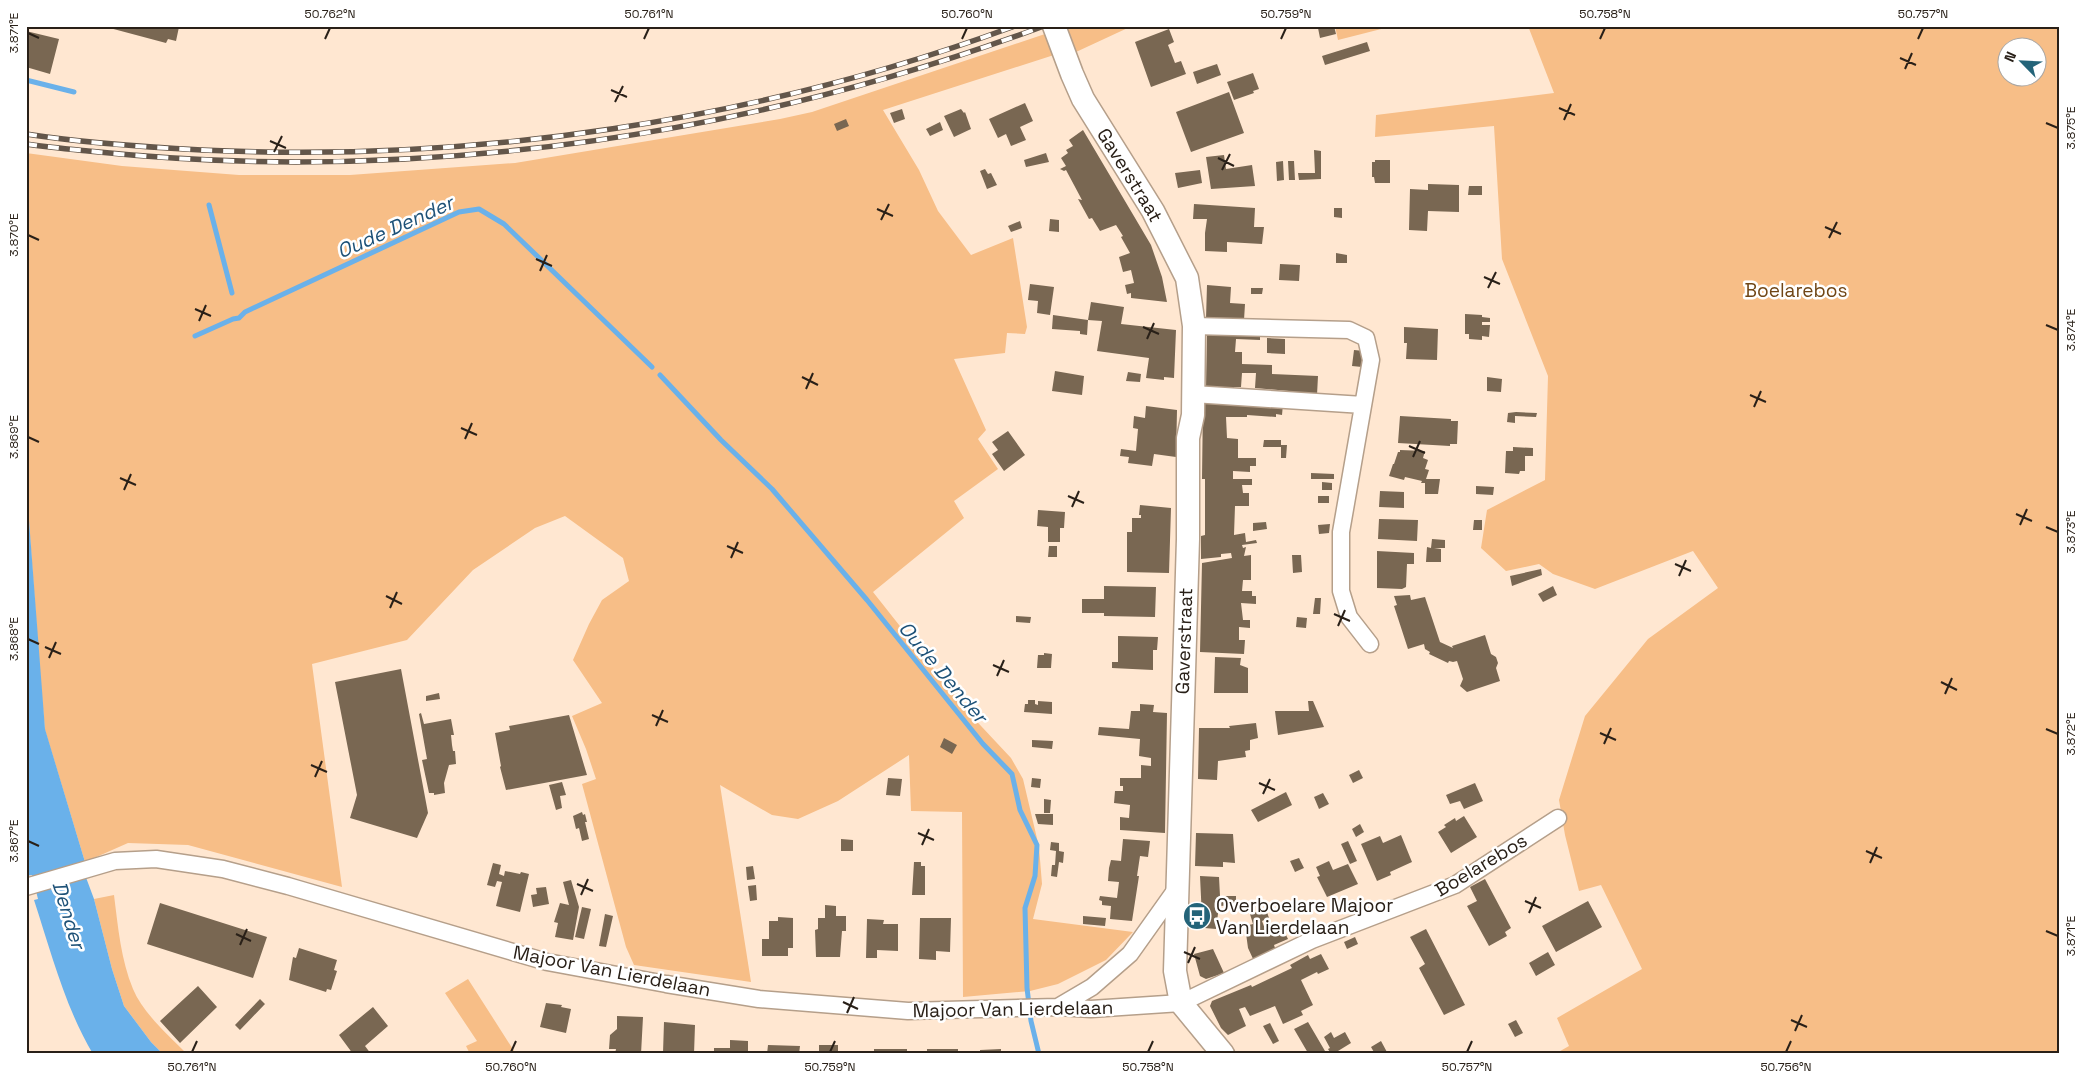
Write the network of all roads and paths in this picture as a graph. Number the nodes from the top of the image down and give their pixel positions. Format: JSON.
{"nodes":[{"id":1,"x":1054,"y":26,"type":"edge"},
{"id":2,"x":1194,"y":326,"type":"junction"},
{"id":3,"x":1193,"y":394,"type":"junction"},
{"id":4,"x":1362,"y":405,"type":"junction"},
{"id":5,"x":1370,"y":644,"type":"dead end"},
{"id":6,"x":1558,"y":818,"type":"dead end"},
{"id":7,"x":26,"y":887,"type":"edge"},
{"id":8,"x":1177,"y":888,"type":"junction"},
{"id":9,"x":1182,"y":1003,"type":"junction"},
{"id":10,"x":1042,"y":1008,"type":"junction"},
{"id":11,"x":1223,"y":1054,"type":"edge"}],
"edges":[{"from":1,"to":2,"type":"street","name":"Gaverstraat"},
{"from":2,"to":3,"type":"street","name":"Gaverstraat"},
{"from":2,"to":4,"type":"street"},
{"from":3,"to":4,"type":"street"},
{"from":3,"to":8,"type":"street","name":"Gaverstraat"},
{"from":4,"to":5,"type":"street"},
{"from":6,"to":9,"type":"street","name":"Boelarebos"},
{"from":7,"to":10,"type":"street","name":"Majoor Van Lierdelaan"},
{"from":8,"to":9,"type":"street","name":"Gaverstraat"},
{"from":8,"to":10,"type":"street"},
{"from":9,"to":10,"type":"street","name":"Majoor Van Lierdelaan"},
{"from":9,"to":11,"type":"street","name":"Gaverstraat"}]}
